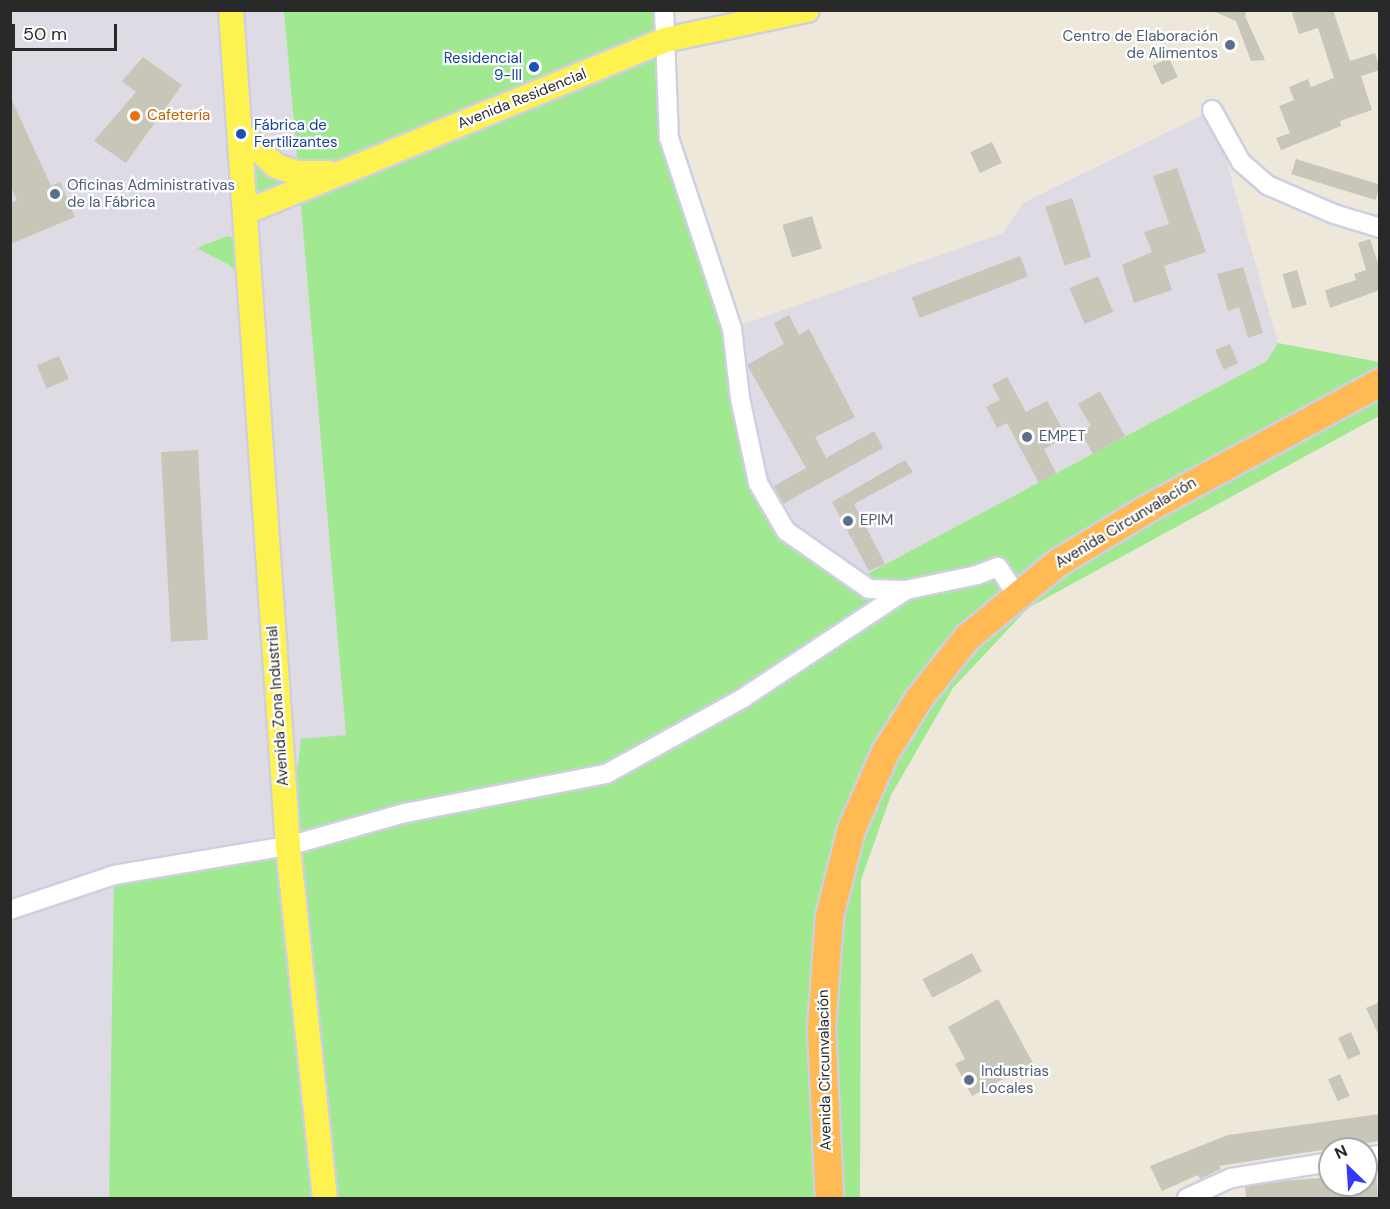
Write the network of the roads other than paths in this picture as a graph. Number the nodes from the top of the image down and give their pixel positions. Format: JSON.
{"nodes":[{"id":1,"x":231,"y":10,"type":"edge"},
{"id":2,"x":664,"y":10,"type":"edge"},
{"id":3,"x":807,"y":10,"type":"edge"},
{"id":4,"x":665,"y":40,"type":"junction"},
{"id":5,"x":1212,"y":110,"type":"dead end"},
{"id":6,"x":241,"y":134,"type":"junction"},
{"id":7,"x":339,"y":173,"type":"junction"},
{"id":8,"x":246,"y":212,"type":"junction"},
{"id":9,"x":1380,"y":228,"type":"edge"},
{"id":10,"x":1380,"y":382,"type":"edge"},
{"id":11,"x":869,"y":589,"type":"junction"},
{"id":12,"x":906,"y":590,"type":"junction"},
{"id":13,"x":1016,"y":594,"type":"junction"},
{"id":14,"x":858,"y":622,"type":"junction"},
{"id":15,"x":288,"y":846,"type":"junction"},
{"id":16,"x":10,"y":910,"type":"edge"},
{"id":17,"x":1318,"y":1164,"type":"edge"},
{"id":18,"x":325,"y":1198,"type":"edge"},
{"id":19,"x":829,"y":1198,"type":"edge"},
{"id":20,"x":1187,"y":1198,"type":"edge"}],
"edges":[{"from":1,"to":6,"type":"main road","name":"Avenida Zona Industrial"},
{"from":2,"to":4,"type":"street"},
{"from":3,"to":4,"type":"main road","name":"Avenida Residencial"},
{"from":4,"to":7,"type":"main road","name":"Avenida Residencial"},
{"from":4,"to":11,"type":"street"},
{"from":5,"to":9,"type":"street"},
{"from":6,"to":7,"type":"main road"},
{"from":6,"to":8,"type":"main road","name":"Avenida Zona Industrial"},
{"from":7,"to":8,"type":"main road","name":"Avenida Residencial"},
{"from":8,"to":15,"type":"main road","name":"Avenida Zona Industrial"},
{"from":10,"to":13,"type":"highway","name":"Avenida Circunvalación"},
{"from":11,"to":12,"type":"street"},
{"from":11,"to":14,"type":"street"},
{"from":12,"to":13,"type":"street"},
{"from":12,"to":14,"type":"street"},
{"from":13,"to":19,"type":"highway","name":"Avenida Circunvalación"},
{"from":14,"to":15,"type":"street"},
{"from":15,"to":16,"type":"street"},
{"from":15,"to":18,"type":"main road","name":"Avenida Zona Industrial"},
{"from":17,"to":20,"type":"street"}]}
